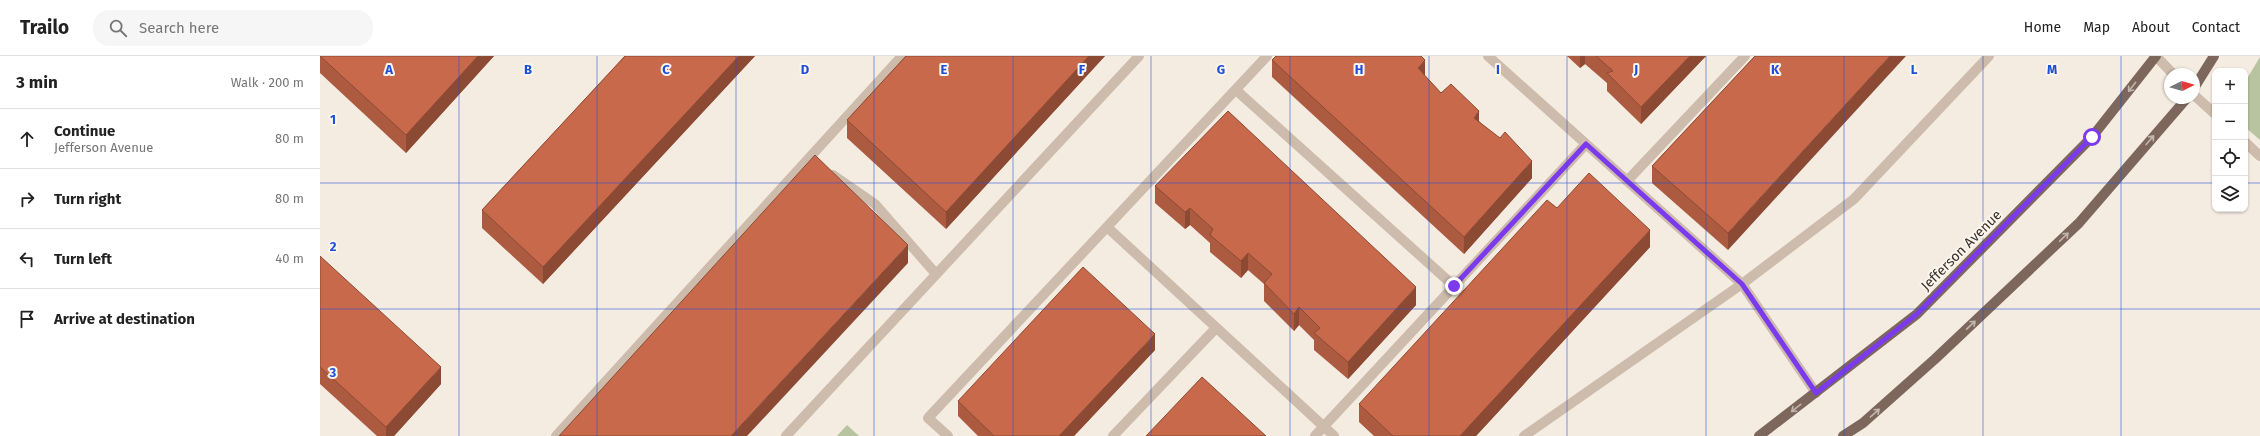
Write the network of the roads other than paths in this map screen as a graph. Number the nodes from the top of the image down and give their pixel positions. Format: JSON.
{"nodes":[{"id":1,"x":902,"y":56,"type":"edge"},
{"id":2,"x":1139,"y":56,"type":"edge"},
{"id":3,"x":1267,"y":56,"type":"edge"},
{"id":4,"x":1488,"y":56,"type":"edge"},
{"id":5,"x":1745,"y":56,"type":"edge"},
{"id":6,"x":1989,"y":56,"type":"edge"},
{"id":7,"x":2156,"y":56,"type":"edge"},
{"id":8,"x":2214,"y":56,"type":"edge"},
{"id":9,"x":2167,"y":68,"type":"edge"},
{"id":10,"x":2200,"y":78,"type":"edge"},
{"id":11,"x":1236,"y":90,"type":"junction"},
{"id":12,"x":2200,"y":100,"type":"edge"},
{"id":13,"x":2182,"y":104,"type":"edge"},
{"id":14,"x":2212,"y":111,"type":"edge"},
{"id":15,"x":1586,"y":144,"type":"junction"},
{"id":16,"x":2248,"y":145,"type":"edge"},
{"id":17,"x":2260,"y":156,"type":"edge"},
{"id":18,"x":827,"y":171,"type":"edge"},
{"id":19,"x":1627,"y":181,"type":"junction"},
{"id":20,"x":1107,"y":227,"type":"junction"},
{"id":21,"x":936,"y":274,"type":"junction"},
{"id":22,"x":1742,"y":284,"type":"junction"},
{"id":23,"x":1454,"y":286,"type":"junction"},
{"id":24,"x":1216,"y":328,"type":"junction"},
{"id":25,"x":1816,"y":393,"type":"junction"},
{"id":26,"x":1324,"y":426,"type":"junction"},
{"id":27,"x":556,"y":436,"type":"edge"},
{"id":28,"x":786,"y":436,"type":"edge"},
{"id":29,"x":948,"y":436,"type":"edge"},
{"id":30,"x":1113,"y":436,"type":"edge"},
{"id":31,"x":1315,"y":436,"type":"edge"},
{"id":32,"x":1334,"y":436,"type":"edge"},
{"id":33,"x":1524,"y":436,"type":"edge"},
{"id":34,"x":1759,"y":436,"type":"edge"},
{"id":35,"x":1844,"y":436,"type":"edge"}],
"edges":[{"from":1,"to":27,"type":"lane"},
{"from":2,"to":21,"type":"lane"},
{"from":3,"to":11,"type":"lane"},
{"from":4,"to":15,"type":"lane"},
{"from":5,"to":19,"type":"lane"},
{"from":6,"to":22,"type":"lane"},
{"from":7,"to":9,"type":"lane"},
{"from":7,"to":25,"type":"main road","name":"Jefferson Avenue","one_way":true},
{"from":8,"to":10,"type":"main road"},
{"from":11,"to":20,"type":"lane"},
{"from":11,"to":23,"type":"lane"},
{"from":12,"to":14,"type":"lane"},
{"from":35,"to":13,"type":"main road","one_way":true},
{"from":15,"to":19,"type":"lane"},
{"from":15,"to":23,"type":"lane"},
{"from":16,"to":17,"type":"lane"},
{"from":18,"to":21,"type":"lane"},
{"from":19,"to":22,"type":"lane"},
{"from":20,"to":24,"type":"lane"},
{"from":20,"to":29,"type":"lane"},
{"from":21,"to":28,"type":"lane"},
{"from":22,"to":25,"type":"lane"},
{"from":22,"to":33,"type":"lane"},
{"from":23,"to":26,"type":"lane"},
{"from":24,"to":26,"type":"lane"},
{"from":24,"to":30,"type":"lane"},
{"from":25,"to":34,"type":"main road","name":"Jefferson Avenue","one_way":true},
{"from":26,"to":31,"type":"lane"},
{"from":26,"to":32,"type":"lane"}]}
